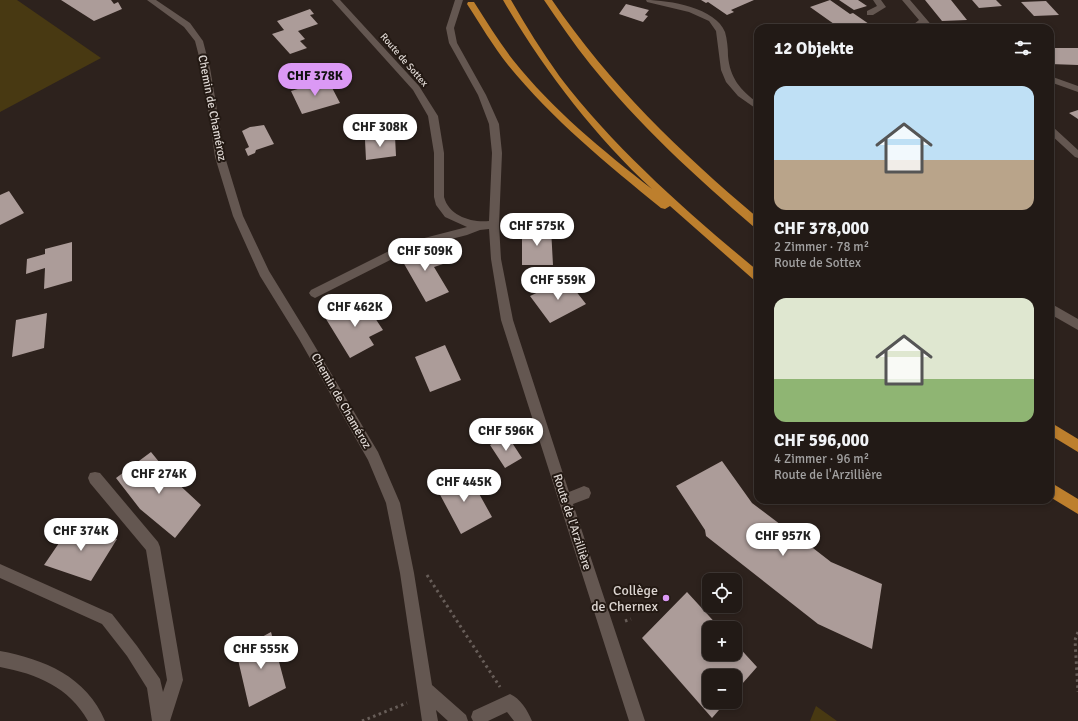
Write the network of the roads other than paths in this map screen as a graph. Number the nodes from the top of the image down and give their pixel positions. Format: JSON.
{"nodes":[{"id":1,"x":152,"y":0,"type":"edge"},
{"id":2,"x":336,"y":0,"type":"edge"},
{"id":3,"x":459,"y":0,"type":"edge"},
{"id":4,"x":507,"y":0,"type":"edge"},
{"id":5,"x":548,"y":0,"type":"edge"},
{"id":6,"x":650,"y":0,"type":"edge"},
{"id":7,"x":877,"y":0,"type":"edge"},
{"id":8,"x":906,"y":0,"type":"edge"},
{"id":9,"x":470,"y":2,"type":"edge"},
{"id":10,"x":870,"y":13,"type":"dead end"},
{"id":11,"x":924,"y":21,"type":"junction"},
{"id":12,"x":919,"y":24,"type":"edge"},
{"id":13,"x":927,"y":24,"type":"edge"},
{"id":14,"x":1054,"y":80,"type":"edge"},
{"id":15,"x":1078,"y":89,"type":"edge"},
{"id":16,"x":754,"y":104,"type":"edge"},
{"id":17,"x":1054,"y":133,"type":"edge"},
{"id":18,"x":1078,"y":155,"type":"edge"},
{"id":19,"x":754,"y":221,"type":"edge"},
{"id":20,"x":479,"y":226,"type":"junction"},
{"id":21,"x":494,"y":226,"type":"junction"},
{"id":22,"x":708,"y":236,"type":"junction"},
{"id":23,"x":754,"y":274,"type":"edge"},
{"id":24,"x":315,"y":292,"type":"dead end"},
{"id":25,"x":1054,"y":310,"type":"edge"},
{"id":26,"x":1078,"y":325,"type":"edge"},
{"id":27,"x":1054,"y":431,"type":"edge"},
{"id":28,"x":1078,"y":446,"type":"edge"},
{"id":29,"x":95,"y":478,"type":"dead end"},
{"id":30,"x":1054,"y":492,"type":"edge"},
{"id":31,"x":584,"y":493,"type":"dead end"},
{"id":32,"x":564,"y":500,"type":"junction"},
{"id":33,"x":1078,"y":507,"type":"edge"},
{"id":34,"x":0,"y":571,"type":"edge"},
{"id":35,"x":0,"y":659,"type":"edge"},
{"id":36,"x":426,"y":692,"type":"junction"},
{"id":37,"x":478,"y":717,"type":"dead end"},
{"id":38,"x":97,"y":721,"type":"edge"},
{"id":39,"x":161,"y":721,"type":"edge"},
{"id":40,"x":430,"y":721,"type":"edge"},
{"id":41,"x":460,"y":721,"type":"edge"},
{"id":42,"x":524,"y":721,"type":"edge"},
{"id":43,"x":637,"y":721,"type":"edge"}],
"edges":[{"from":1,"to":36,"type":"street","name":"Chemin de Chaméroz"},
{"from":2,"to":20,"type":"street","name":"Route de Sottex"},
{"from":3,"to":21,"type":"street","name":"Route de l'Arzillière"},
{"from":4,"to":22,"type":"highway"},
{"from":5,"to":19,"type":"highway"},
{"from":6,"to":16,"type":"street"},
{"from":7,"to":10,"type":"street"},
{"from":8,"to":11,"type":"street"},
{"from":9,"to":22,"type":"highway"},
{"from":11,"to":12,"type":"street"},
{"from":11,"to":13,"type":"street"},
{"from":14,"to":15,"type":"street"},
{"from":17,"to":18,"type":"street"},
{"from":20,"to":21,"type":"street","name":"Route de Sottex"},
{"from":20,"to":24,"type":"street"},
{"from":21,"to":32,"type":"street","name":"Route de l'Arzillière"},
{"from":22,"to":23,"type":"highway"},
{"from":25,"to":26,"type":"street"},
{"from":27,"to":28,"type":"highway"},
{"from":29,"to":39,"type":"street"},
{"from":30,"to":33,"type":"highway"},
{"from":31,"to":32,"type":"street"},
{"from":32,"to":43,"type":"street","name":"Route de l'Arzillière"},
{"from":34,"to":39,"type":"street"},
{"from":35,"to":38,"type":"street"},
{"from":36,"to":40,"type":"street","name":"Chemin de Chaméroz"},
{"from":36,"to":41,"type":"street"},
{"from":37,"to":42,"type":"street"}]}
